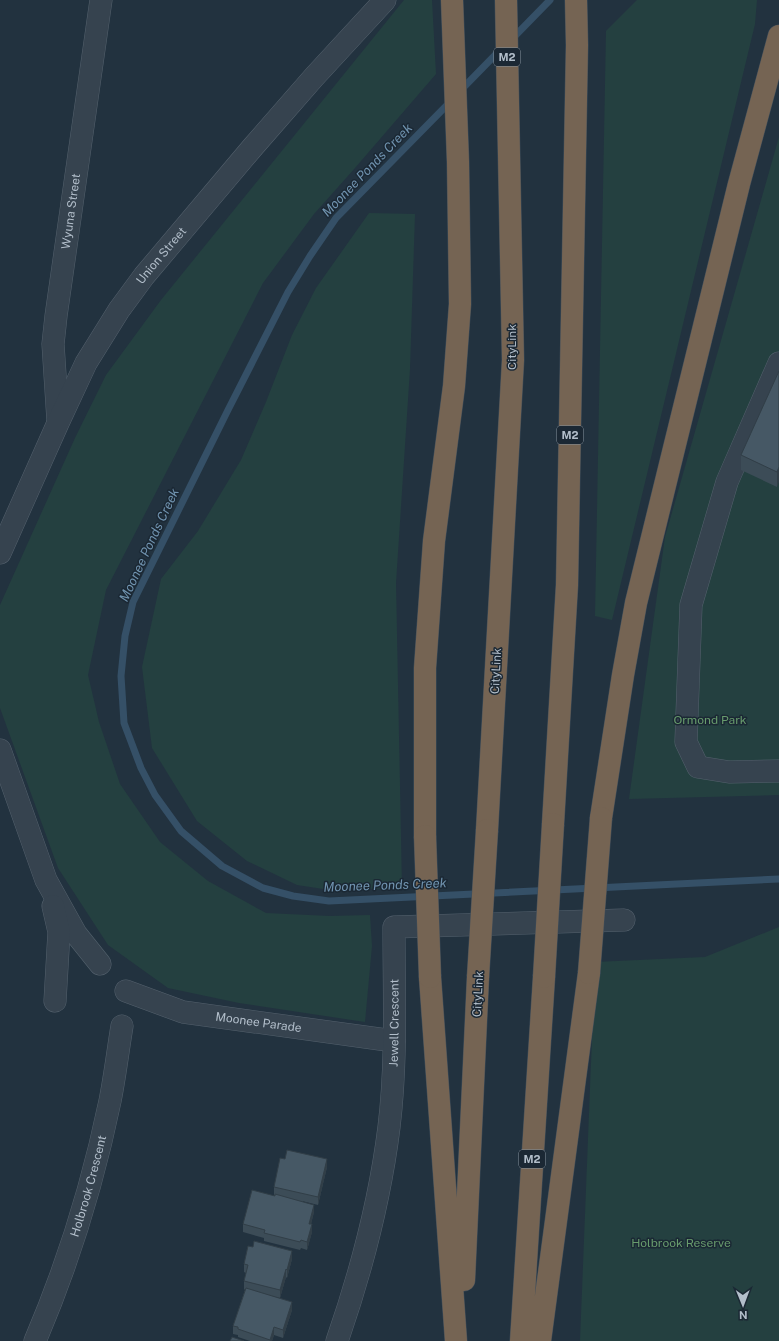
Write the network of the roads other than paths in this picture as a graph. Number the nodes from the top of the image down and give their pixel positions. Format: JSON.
{"nodes":[{"id":1,"x":101,"y":0,"type":"edge"},
{"id":2,"x":385,"y":0,"type":"edge"},
{"id":3,"x":452,"y":0,"type":"edge"},
{"id":4,"x":506,"y":0,"type":"edge"},
{"id":5,"x":576,"y":0,"type":"edge"},
{"id":6,"x":779,"y":36,"type":"edge"},
{"id":7,"x":779,"y":363,"type":"edge"},
{"id":8,"x":58,"y":423,"type":"junction"},
{"id":9,"x":0,"y":553,"type":"edge"},
{"id":10,"x":0,"y":750,"type":"edge"},
{"id":11,"x":779,"y":771,"type":"edge"},
{"id":12,"x":46,"y":880,"type":"junction"},
{"id":13,"x":624,"y":920,"type":"dead end"},
{"id":14,"x":100,"y":964,"type":"dead end"},
{"id":15,"x":126,"y":991,"type":"dead end"},
{"id":16,"x":55,"y":1001,"type":"dead end"},
{"id":17,"x":122,"y":1026,"type":"dead end"},
{"id":18,"x":394,"y":1041,"type":"junction"},
{"id":19,"x":35,"y":1341,"type":"edge"},
{"id":20,"x":337,"y":1341,"type":"edge"},
{"id":21,"x":456,"y":1341,"type":"edge"},
{"id":22,"x":461,"y":1341,"type":"edge"},
{"id":23,"x":521,"y":1341,"type":"edge"},
{"id":24,"x":540,"y":1341,"type":"edge"}],
"edges":[{"from":1,"to":8,"type":"street","name":"Wyuna Street"},
{"from":2,"to":8,"type":"street","name":"Union Street"},
{"from":3,"to":21,"type":"highway","bridge":true},
{"from":4,"to":22,"type":"highway","name":"CityLink","number":"M2","bridge":true},
{"from":5,"to":23,"type":"highway","number":"M2","bridge":true},
{"from":6,"to":24,"type":"highway","bridge":true},
{"from":7,"to":11,"type":"street"},
{"from":8,"to":9,"type":"street","name":"Union Street"},
{"from":10,"to":12,"type":"street"},
{"from":12,"to":14,"type":"street"},
{"from":12,"to":16,"type":"street"},
{"from":13,"to":18,"type":"street","name":"Jewell Crescent"},
{"from":15,"to":18,"type":"street","name":"Moonee Parade"},
{"from":17,"to":19,"type":"street","name":"Holbrook Crescent"},
{"from":18,"to":20,"type":"street","name":"Jewell Crescent"}]}
